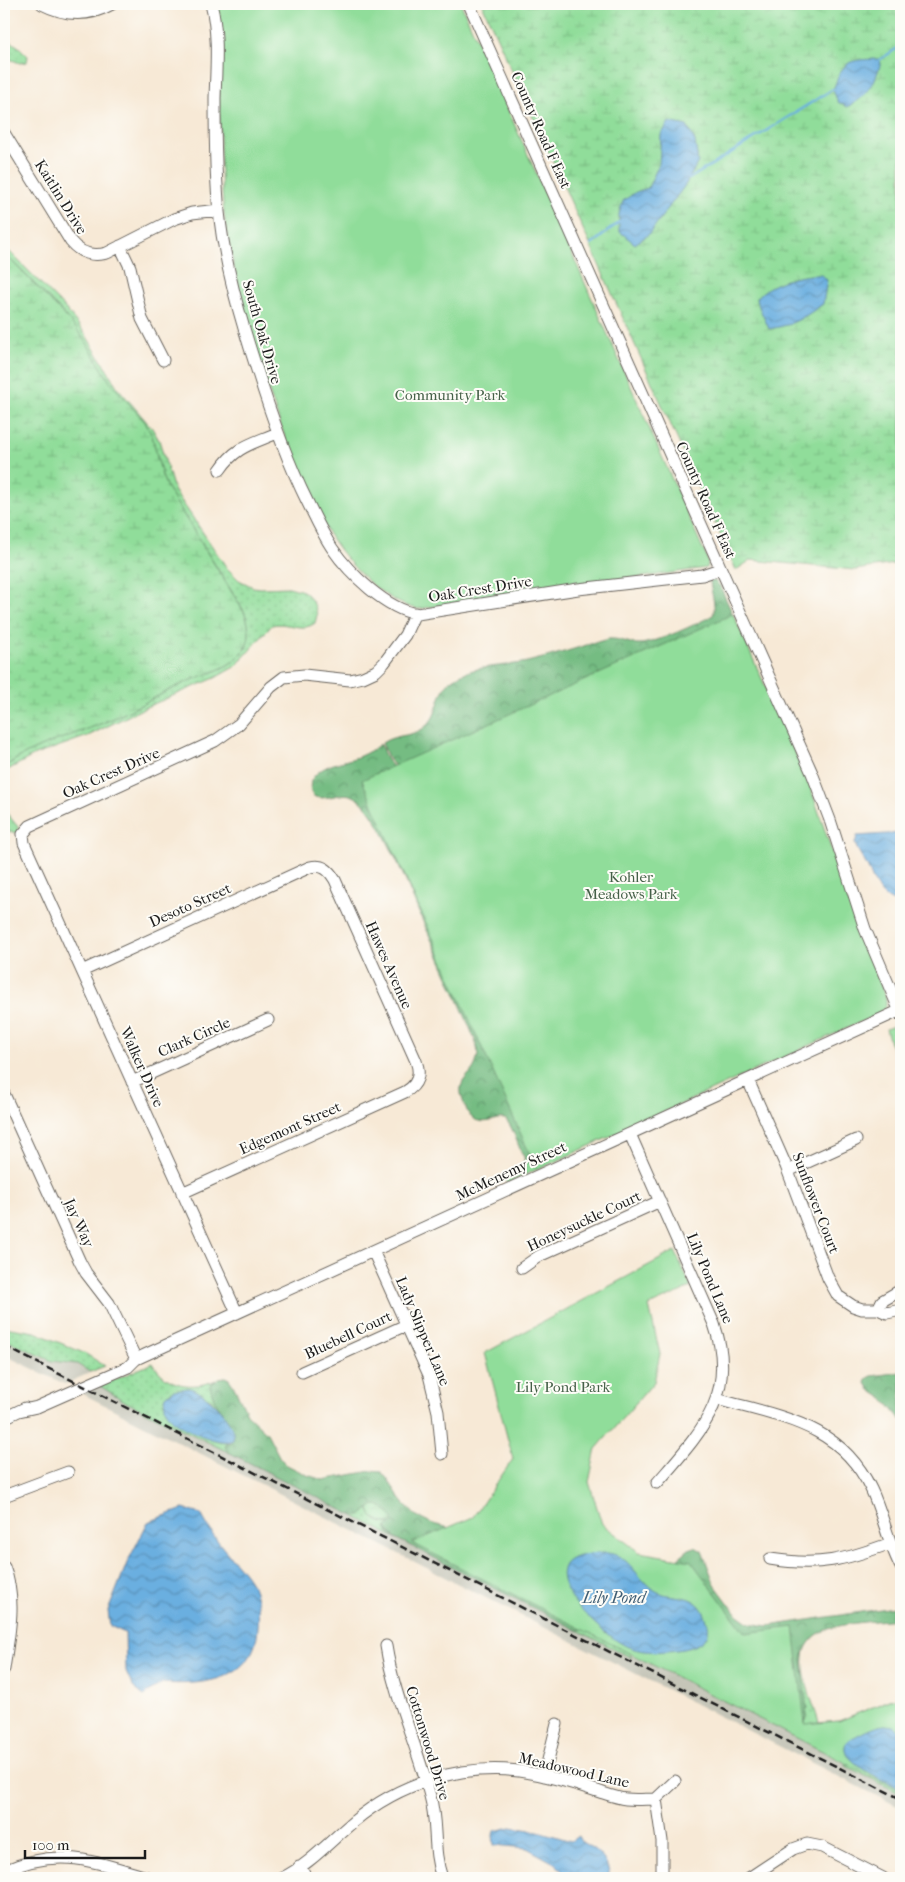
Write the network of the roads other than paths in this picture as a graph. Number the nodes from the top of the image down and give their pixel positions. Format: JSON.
{"nodes":[{"id":1,"x":42,"y":4,"type":"edge"},
{"id":2,"x":112,"y":4,"type":"edge"},
{"id":3,"x":211,"y":4,"type":"edge"},
{"id":4,"x":469,"y":4,"type":"edge"},
{"id":5,"x":4,"y":132,"type":"edge"},
{"id":6,"x":219,"y":210,"type":"junction"},
{"id":7,"x":120,"y":246,"type":"junction"},
{"id":8,"x":163,"y":360,"type":"dead end"},
{"id":9,"x":277,"y":433,"type":"junction"},
{"id":10,"x":220,"y":470,"type":"dead end"},
{"id":11,"x":720,"y":569,"type":"junction"},
{"id":12,"x":415,"y":613,"type":"junction"},
{"id":13,"x":23,"y":832,"type":"joint"},
{"id":14,"x":310,"y":867,"type":"joint"},
{"id":15,"x":82,"y":971,"type":"junction"},
{"id":16,"x":901,"y":1012,"type":"edge"},
{"id":17,"x":268,"y":1020,"type":"dead end"},
{"id":18,"x":748,"y":1080,"type":"junction"},
{"id":19,"x":132,"y":1082,"type":"junction"},
{"id":20,"x":409,"y":1090,"type":"joint"},
{"id":21,"x":5,"y":1100,"type":"edge"},
{"id":22,"x":630,"y":1134,"type":"junction"},
{"id":23,"x":856,"y":1140,"type":"dead end"},
{"id":24,"x":788,"y":1171,"type":"junction"},
{"id":25,"x":182,"y":1193,"type":"junction"},
{"id":26,"x":660,"y":1201,"type":"junction"},
{"id":27,"x":373,"y":1251,"type":"junction"},
{"id":28,"x":522,"y":1268,"type":"dead end"},
{"id":29,"x":901,"y":1290,"type":"edge"},
{"id":30,"x":878,"y":1309,"type":"junction"},
{"id":31,"x":901,"y":1310,"type":"edge"},
{"id":32,"x":237,"y":1313,"type":"junction"},
{"id":33,"x":406,"y":1325,"type":"junction"},
{"id":34,"x":136,"y":1359,"type":"junction"},
{"id":35,"x":302,"y":1372,"type":"dead end"},
{"id":36,"x":717,"y":1399,"type":"junction"},
{"id":37,"x":4,"y":1418,"type":"edge"},
{"id":38,"x":442,"y":1454,"type":"dead end"},
{"id":39,"x":68,"y":1472,"type":"dead end"},
{"id":40,"x":657,"y":1483,"type":"dead end"},
{"id":41,"x":4,"y":1496,"type":"edge"},
{"id":42,"x":891,"y":1543,"type":"junction"},
{"id":43,"x":770,"y":1559,"type":"dead end"},
{"id":44,"x":4,"y":1567,"type":"edge"},
{"id":45,"x":901,"y":1567,"type":"edge"},
{"id":46,"x":386,"y":1646,"type":"dead end"},
{"id":47,"x":4,"y":1669,"type":"edge"},
{"id":48,"x":557,"y":1724,"type":"dead end"},
{"id":49,"x":544,"y":1776,"type":"junction"},
{"id":50,"x":675,"y":1781,"type":"dead end"},
{"id":51,"x":426,"y":1782,"type":"junction"},
{"id":52,"x":656,"y":1798,"type":"junction"},
{"id":53,"x":299,"y":1867,"type":"junction"},
{"id":54,"x":4,"y":1871,"type":"edge"},
{"id":55,"x":150,"y":1878,"type":"edge"},
{"id":56,"x":282,"y":1878,"type":"edge"},
{"id":57,"x":307,"y":1878,"type":"edge"},
{"id":58,"x":442,"y":1878,"type":"edge"},
{"id":59,"x":662,"y":1878,"type":"edge"},
{"id":60,"x":749,"y":1878,"type":"edge"},
{"id":61,"x":883,"y":1878,"type":"edge"}],
"edges":[{"from":1,"to":2,"type":"street"},
{"from":3,"to":6,"type":"street","name":"South Oak Drive"},
{"from":4,"to":11,"type":"street","name":"County Road F East"},
{"from":5,"to":7,"type":"street","name":"Kaitlin Drive"},
{"from":6,"to":7,"type":"street","name":"Kaitlin Drive"},
{"from":6,"to":9,"type":"street","name":"South Oak Drive"},
{"from":7,"to":8,"type":"street"},
{"from":9,"to":10,"type":"street"},
{"from":9,"to":12,"type":"street","name":"South Oak Drive"},
{"from":11,"to":12,"type":"street","name":"Oak Crest Drive"},
{"from":11,"to":16,"type":"street","name":"County Road F East"},
{"from":12,"to":13,"type":"street","name":"Oak Crest Drive"},
{"from":13,"to":15,"type":"street","name":"Walker Drive"},
{"from":14,"to":15,"type":"street","name":"Desoto Street"},
{"from":14,"to":20,"type":"street","name":"Hawes Avenue"},
{"from":15,"to":19,"type":"street","name":"Walker Drive"},
{"from":16,"to":18,"type":"street","name":"McMenemy Street"},
{"from":17,"to":19,"type":"street","name":"Clark Circle"},
{"from":18,"to":22,"type":"street","name":"McMenemy Street"},
{"from":18,"to":24,"type":"street","name":"Sunflower Court"},
{"from":19,"to":25,"type":"street","name":"Walker Drive"},
{"from":20,"to":25,"type":"street","name":"Edgemont Street"},
{"from":21,"to":34,"type":"street","name":"Jay Way"},
{"from":22,"to":26,"type":"street","name":"Lily Pond Lane"},
{"from":22,"to":27,"type":"street","name":"McMenemy Street"},
{"from":23,"to":24,"type":"street"},
{"from":24,"to":30,"type":"street","name":"Sunflower Court"},
{"from":25,"to":32,"type":"street","name":"Walker Drive"},
{"from":26,"to":28,"type":"street","name":"Honeysuckle Court"},
{"from":26,"to":36,"type":"street","name":"Lily Pond Lane"},
{"from":27,"to":32,"type":"street","name":"McMenemy Street"},
{"from":27,"to":33,"type":"street","name":"Lady Slipper Lane"},
{"from":29,"to":30,"type":"street"},
{"from":30,"to":31,"type":"street","name":"Sunflower Court"},
{"from":32,"to":34,"type":"street","name":"McMenemy Street"},
{"from":33,"to":35,"type":"street","name":"Bluebell Court"},
{"from":33,"to":38,"type":"street","name":"Lady Slipper Lane"},
{"from":34,"to":37,"type":"street","name":"McMenemy Street"},
{"from":36,"to":40,"type":"street","name":"Lily Pond Lane"},
{"from":36,"to":42,"type":"street"},
{"from":39,"to":41,"type":"street"},
{"from":42,"to":43,"type":"street"},
{"from":42,"to":45,"type":"street"},
{"from":44,"to":47,"type":"street"},
{"from":46,"to":51,"type":"street","name":"Cottonwood Drive"},
{"from":48,"to":49,"type":"street"},
{"from":49,"to":51,"type":"street","name":"Meadowood Lane"},
{"from":49,"to":52,"type":"street","name":"Meadowood Lane"},
{"from":50,"to":52,"type":"street"},
{"from":51,"to":53,"type":"street","name":"Meadowood Lane"},
{"from":51,"to":58,"type":"street","name":"Cottonwood Drive"},
{"from":52,"to":59,"type":"street"},
{"from":53,"to":56,"type":"street","name":"Meadowood Lane"},
{"from":53,"to":57,"type":"street"},
{"from":54,"to":55,"type":"street"},
{"from":60,"to":61,"type":"street"}]}
